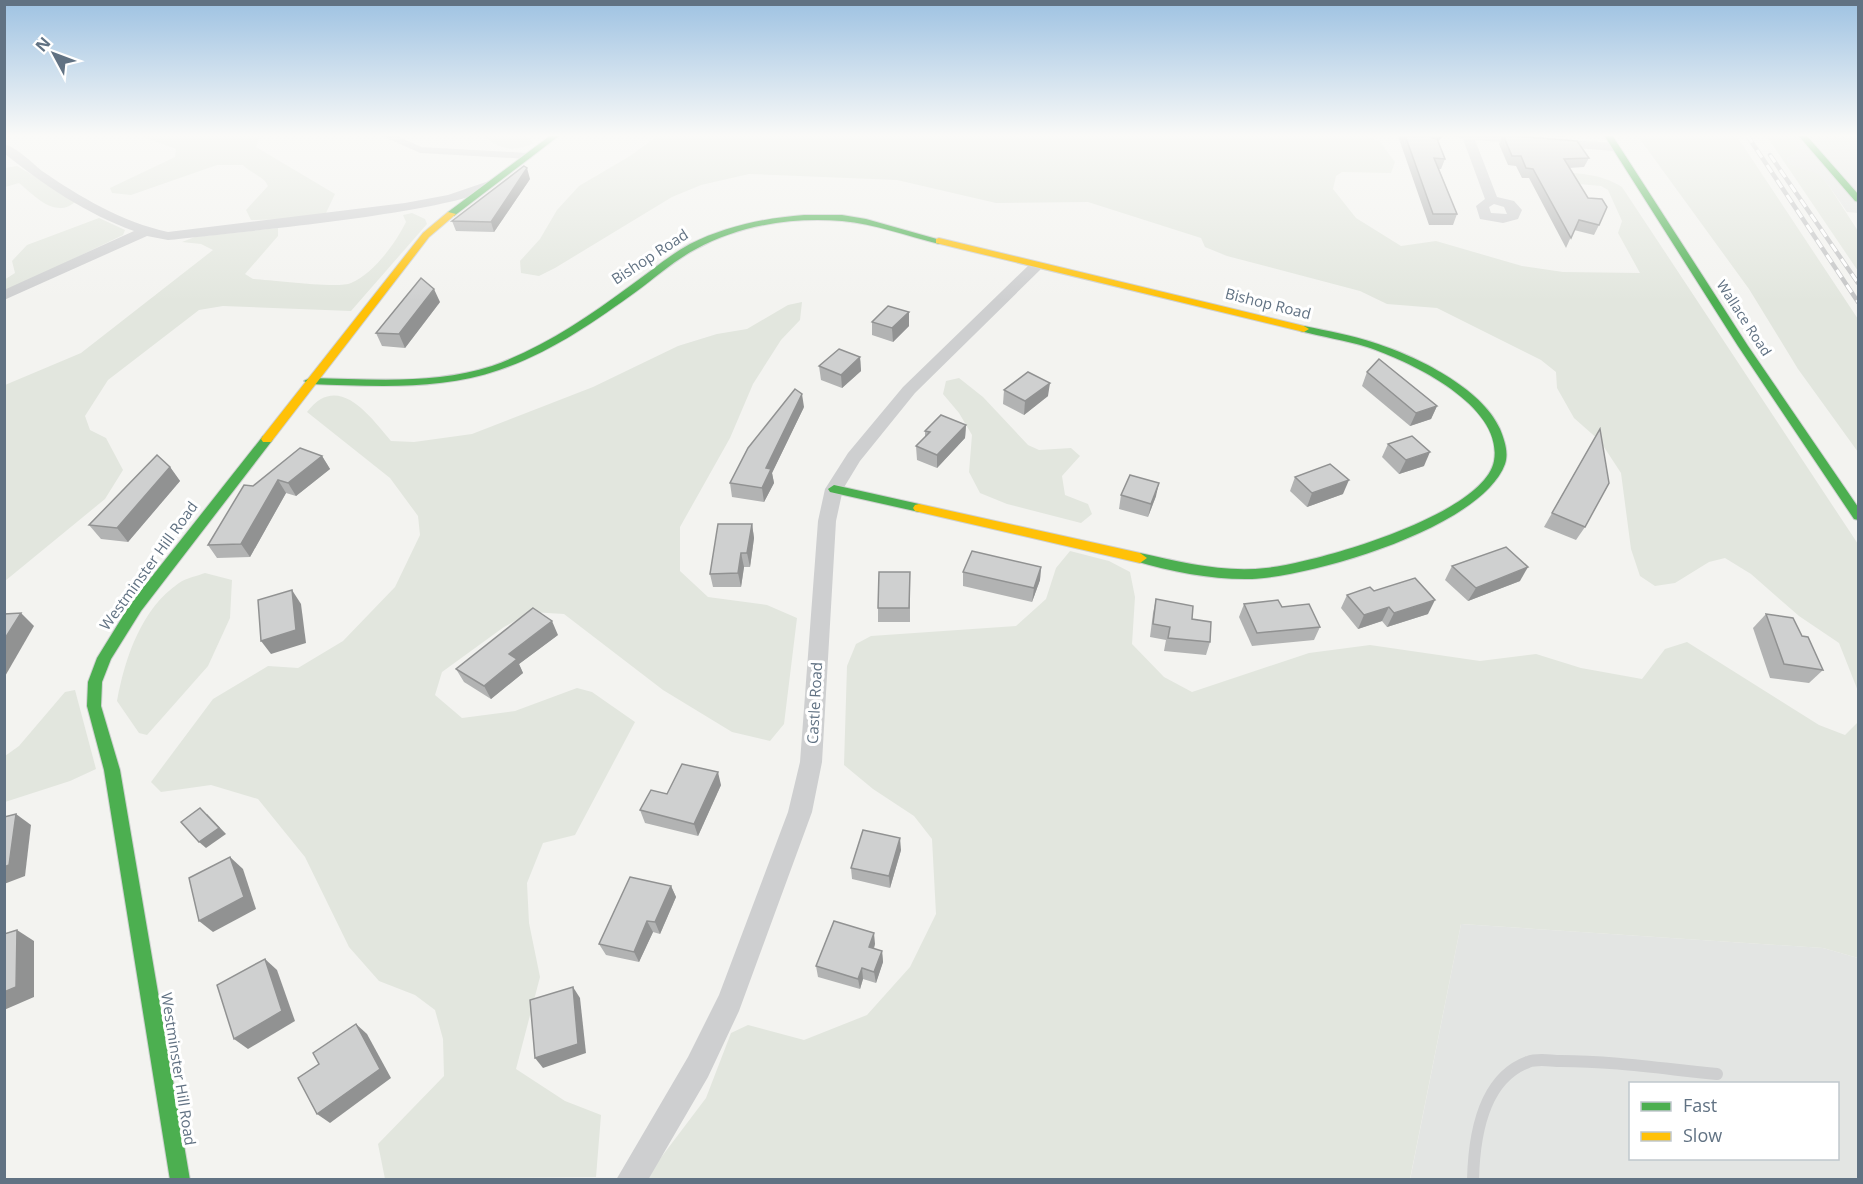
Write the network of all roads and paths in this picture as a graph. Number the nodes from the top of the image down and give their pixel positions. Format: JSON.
{"nodes":[{"id":1,"x":67,"y":190,"type":"edge"},
{"id":2,"x":475,"y":190,"type":"edge"},
{"id":3,"x":482,"y":190,"type":"edge"},
{"id":4,"x":1488,"y":190,"type":"edge"},
{"id":5,"x":1643,"y":190,"type":"edge"},
{"id":6,"x":1492,"y":200,"type":"dead end"},
{"id":7,"x":412,"y":206,"type":"junction"},
{"id":8,"x":449,"y":215,"type":"junction"},
{"id":9,"x":146,"y":231,"type":"junction"},
{"id":10,"x":1035,"y":267,"type":"junction"},
{"id":11,"x":4,"y":296,"type":"edge"},
{"id":12,"x":310,"y":381,"type":"junction"},
{"id":13,"x":834,"y":489,"type":"junction"},
{"id":14,"x":1858,"y":516,"type":"edge"},
{"id":15,"x":1717,"y":1074,"type":"dead end"},
{"id":16,"x":180,"y":1179,"type":"edge"},
{"id":17,"x":632,"y":1179,"type":"edge"},
{"id":18,"x":1473,"y":1179,"type":"edge"}],
"edges":[{"from":1,"to":9,"type":"street"},
{"from":2,"to":7,"type":"street"},
{"from":3,"to":8,"type":"main road","name":"Westminster Hill Road"},
{"from":4,"to":6,"type":"street"},
{"from":5,"to":14,"type":"main road","name":"Wallace Road"},
{"from":7,"to":8,"type":"street"},
{"from":7,"to":9,"type":"street"},
{"from":8,"to":12,"type":"main road","name":"Westminster Hill Road"},
{"from":9,"to":11,"type":"street"},
{"from":10,"to":12,"type":"main road","name":"Bishop Road"},
{"from":10,"to":13,"type":"street","name":"Castle Road"},
{"from":10,"to":13,"type":"main road","name":"Bishop Road"},
{"from":12,"to":16,"type":"main road","name":"Westminster Hill Road"},
{"from":13,"to":17,"type":"street","name":"Castle Road"},
{"from":15,"to":18,"type":"lane"}]}
